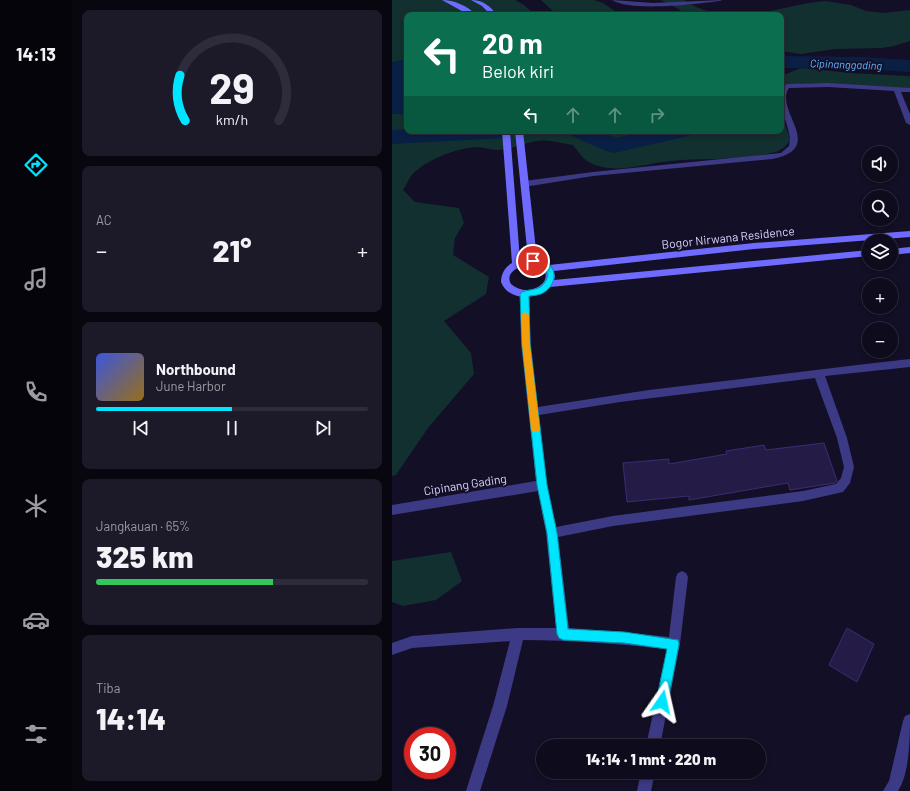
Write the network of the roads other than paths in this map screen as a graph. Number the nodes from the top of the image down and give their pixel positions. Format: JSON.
{"nodes":[{"id":1,"x":445,"y":0,"type":"edge"},
{"id":2,"x":474,"y":0,"type":"edge"},
{"id":3,"x":614,"y":0,"type":"edge"},
{"id":4,"x":720,"y":0,"type":"edge"},
{"id":5,"x":469,"y":12,"type":"edge"},
{"id":6,"x":491,"y":12,"type":"edge"},
{"id":7,"x":784,"y":89,"type":"edge"},
{"id":8,"x":897,"y":90,"type":"junction"},
{"id":9,"x":910,"y":90,"type":"edge"},
{"id":10,"x":784,"y":100,"type":"edge"},
{"id":11,"x":910,"y":123,"type":"edge"},
{"id":12,"x":507,"y":134,"type":"edge"},
{"id":13,"x":519,"y":135,"type":"edge"},
{"id":14,"x":524,"y":184,"type":"junction"},
{"id":15,"x":910,"y":234,"type":"edge"},
{"id":16,"x":824,"y":240,"type":"junction"},
{"id":17,"x":910,"y":250,"type":"edge"},
{"id":18,"x":898,"y":251,"type":"edge"},
{"id":19,"x":862,"y":254,"type":"edge"},
{"id":20,"x":829,"y":256,"type":"junction"},
{"id":21,"x":533,"y":261,"type":"junction"},
{"id":22,"x":516,"y":264,"type":"junction"},
{"id":23,"x":549,"y":268,"type":"junction"},
{"id":24,"x":549,"y":284,"type":"junction"},
{"id":25,"x":524,"y":294,"type":"junction"},
{"id":26,"x":910,"y":363,"type":"edge"},
{"id":27,"x":819,"y":374,"type":"junction"},
{"id":28,"x":534,"y":412,"type":"junction"},
{"id":29,"x":542,"y":485,"type":"junction"},
{"id":30,"x":392,"y":510,"type":"edge"},
{"id":31,"x":552,"y":533,"type":"junction"},
{"id":32,"x":682,"y":577,"type":"dead end"},
{"id":33,"x":518,"y":634,"type":"junction"},
{"id":34,"x":563,"y":634,"type":"junction"},
{"id":35,"x":674,"y":644,"type":"junction"},
{"id":36,"x":392,"y":649,"type":"edge"},
{"id":37,"x":910,"y":721,"type":"edge"},
{"id":38,"x":655,"y":739,"type":"edge"},
{"id":39,"x":647,"y":779,"type":"edge"},
{"id":40,"x":895,"y":789,"type":"edge"},
{"id":41,"x":473,"y":791,"type":"edge"},
{"id":42,"x":644,"y":791,"type":"edge"}],
"edges":[{"from":1,"to":5,"type":"street"},
{"from":2,"to":6,"type":"street"},
{"from":3,"to":4,"type":"lane"},
{"from":7,"to":8,"type":"street"},
{"from":8,"to":9,"type":"street"},
{"from":8,"to":11,"type":"street"},
{"from":10,"to":14,"type":"street"},
{"from":12,"to":22,"type":"street"},
{"from":13,"to":14,"type":"street"},
{"from":14,"to":21,"type":"street"},
{"from":15,"to":16,"type":"street","name":"Bogor Nirwana Residence"},
{"from":16,"to":20,"type":"street"},
{"from":16,"to":23,"type":"street","name":"Bogor Nirwana Residence"},
{"from":17,"to":18,"type":"street"},
{"from":19,"to":20,"type":"street"},
{"from":20,"to":24,"type":"street"},
{"from":21,"to":22,"type":"street"},
{"from":21,"to":23,"type":"street"},
{"from":22,"to":25,"type":"street"},
{"from":23,"to":24,"type":"street"},
{"from":24,"to":25,"type":"street"},
{"from":25,"to":28,"type":"street"},
{"from":26,"to":27,"type":"street"},
{"from":27,"to":28,"type":"street"},
{"from":27,"to":31,"type":"street"},
{"from":28,"to":29,"type":"street"},
{"from":29,"to":30,"type":"street","name":"Cipinang Gading"},
{"from":29,"to":31,"type":"street"},
{"from":31,"to":34,"type":"street"},
{"from":32,"to":35,"type":"street"},
{"from":33,"to":34,"type":"street"},
{"from":33,"to":36,"type":"street"},
{"from":33,"to":41,"type":"street"},
{"from":34,"to":35,"type":"street"},
{"from":35,"to":38,"type":"street"},
{"from":37,"to":40,"type":"street"},
{"from":39,"to":42,"type":"street"}]}
